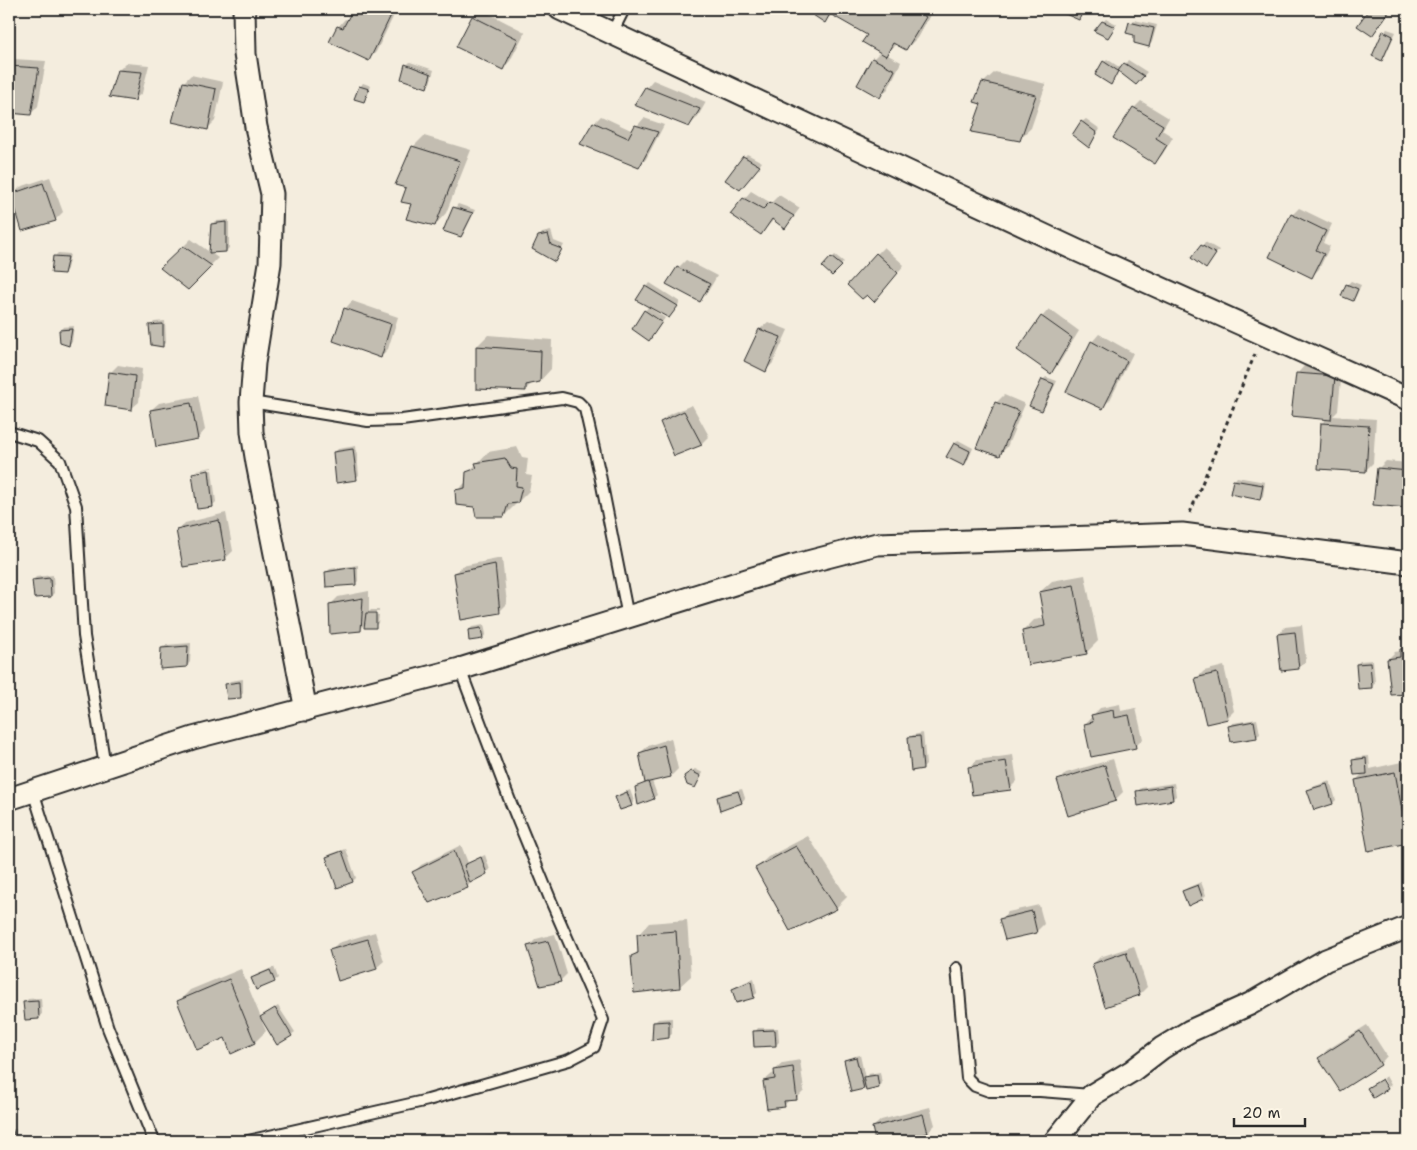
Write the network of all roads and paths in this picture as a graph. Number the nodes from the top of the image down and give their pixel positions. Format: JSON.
{"nodes":[{"id":1,"x":244,"y":9,"type":"edge"},
{"id":2,"x":560,"y":9,"type":"edge"},
{"id":3,"x":624,"y":9,"type":"edge"},
{"id":4,"x":612,"y":33,"type":"junction"},
{"id":5,"x":1262,"y":335,"type":"junction"},
{"id":6,"x":1408,"y":399,"type":"edge"},
{"id":7,"x":251,"y":402,"type":"junction"},
{"id":8,"x":9,"y":432,"type":"edge"},
{"id":9,"x":1182,"y":534,"type":"junction"},
{"id":10,"x":1408,"y":563,"type":"edge"},
{"id":11,"x":628,"y":617,"type":"junction"},
{"id":12,"x":460,"y":669,"type":"junction"},
{"id":13,"x":306,"y":710,"type":"junction"},
{"id":14,"x":105,"y":766,"type":"junction"},
{"id":15,"x":33,"y":792,"type":"junction"},
{"id":16,"x":9,"y":799,"type":"edge"},
{"id":17,"x":1408,"y":927,"type":"edge"},
{"id":18,"x":957,"y":968,"type":"dead end"},
{"id":19,"x":1092,"y":1095,"type":"junction"},
{"id":20,"x":154,"y":1141,"type":"edge"},
{"id":21,"x":248,"y":1141,"type":"edge"},
{"id":22,"x":1055,"y":1141,"type":"edge"}],
"edges":[{"from":1,"to":7,"type":"street"},
{"from":2,"to":4,"type":"street"},
{"from":3,"to":4,"type":"lane"},
{"from":4,"to":5,"type":"street"},
{"from":5,"to":6,"type":"street"},
{"from":5,"to":9,"type":"path"},
{"from":7,"to":11,"type":"lane"},
{"from":7,"to":13,"type":"street"},
{"from":8,"to":14,"type":"lane"},
{"from":9,"to":10,"type":"street"},
{"from":9,"to":11,"type":"street"},
{"from":11,"to":12,"type":"street"},
{"from":12,"to":13,"type":"street"},
{"from":12,"to":21,"type":"lane"},
{"from":13,"to":14,"type":"street"},
{"from":14,"to":15,"type":"street"},
{"from":15,"to":16,"type":"street"},
{"from":15,"to":20,"type":"lane"},
{"from":17,"to":19,"type":"street"},
{"from":18,"to":19,"type":"lane"},
{"from":19,"to":22,"type":"street"}]}
